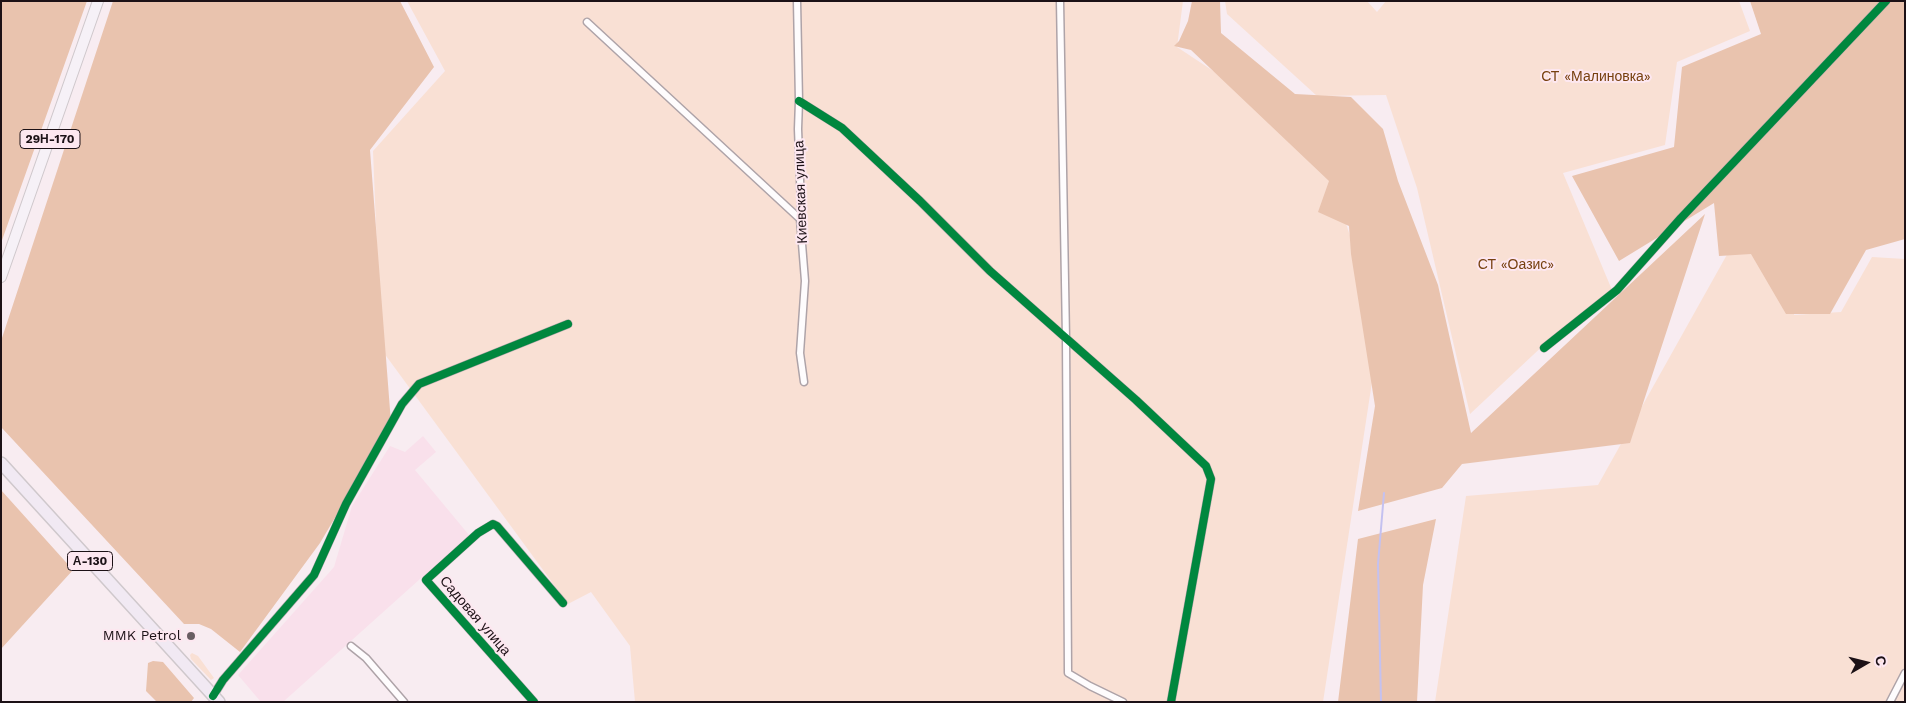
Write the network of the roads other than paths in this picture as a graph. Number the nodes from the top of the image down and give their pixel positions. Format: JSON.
{"nodes":[{"id":1,"x":98,"y":1,"type":"edge"},
{"id":2,"x":797,"y":1,"type":"edge"},
{"id":3,"x":1060,"y":1,"type":"edge"},
{"id":4,"x":1886,"y":1,"type":"edge"},
{"id":5,"x":587,"y":22,"type":"dead end"},
{"id":6,"x":799,"y":101,"type":"junction"},
{"id":7,"x":800,"y":220,"type":"junction"},
{"id":8,"x":1,"y":277,"type":"edge"},
{"id":9,"x":568,"y":324,"type":"dead end"},
{"id":10,"x":1066,"y":338,"type":"junction"},
{"id":11,"x":1544,"y":348,"type":"dead end"},
{"id":12,"x":804,"y":382,"type":"dead end"},
{"id":13,"x":1,"y":463,"type":"edge"},
{"id":14,"x":563,"y":603,"type":"dead end"},
{"id":15,"x":352,"y":646,"type":"dead end"},
{"id":16,"x":1905,"y":672,"type":"edge"},
{"id":17,"x":216,"y":699,"type":"edge"},
{"id":18,"x":404,"y":702,"type":"edge"},
{"id":19,"x":534,"y":702,"type":"edge"},
{"id":20,"x":1123,"y":702,"type":"edge"},
{"id":21,"x":1171,"y":702,"type":"edge"},
{"id":22,"x":1890,"y":702,"type":"edge"}],
"edges":[{"from":1,"to":8,"type":"main road","number":"29Н-170"},
{"from":2,"to":6,"type":"street","name":"Киевская улица"},
{"from":3,"to":10,"type":"street"},
{"from":4,"to":11,"type":"street"},
{"from":5,"to":7,"type":"street"},
{"from":6,"to":7,"type":"street","name":"Киевская улица"},
{"from":6,"to":10,"type":"street"},
{"from":7,"to":12,"type":"street","name":"Киевская улица"},
{"from":9,"to":17,"type":"street"},
{"from":10,"to":20,"type":"street"},
{"from":10,"to":21,"type":"street"},
{"from":13,"to":17,"type":"highway","number":"А-130"},
{"from":14,"to":19,"type":"street","name":"Садовая улица"},
{"from":15,"to":18,"type":"street"},
{"from":16,"to":22,"type":"street"}]}
